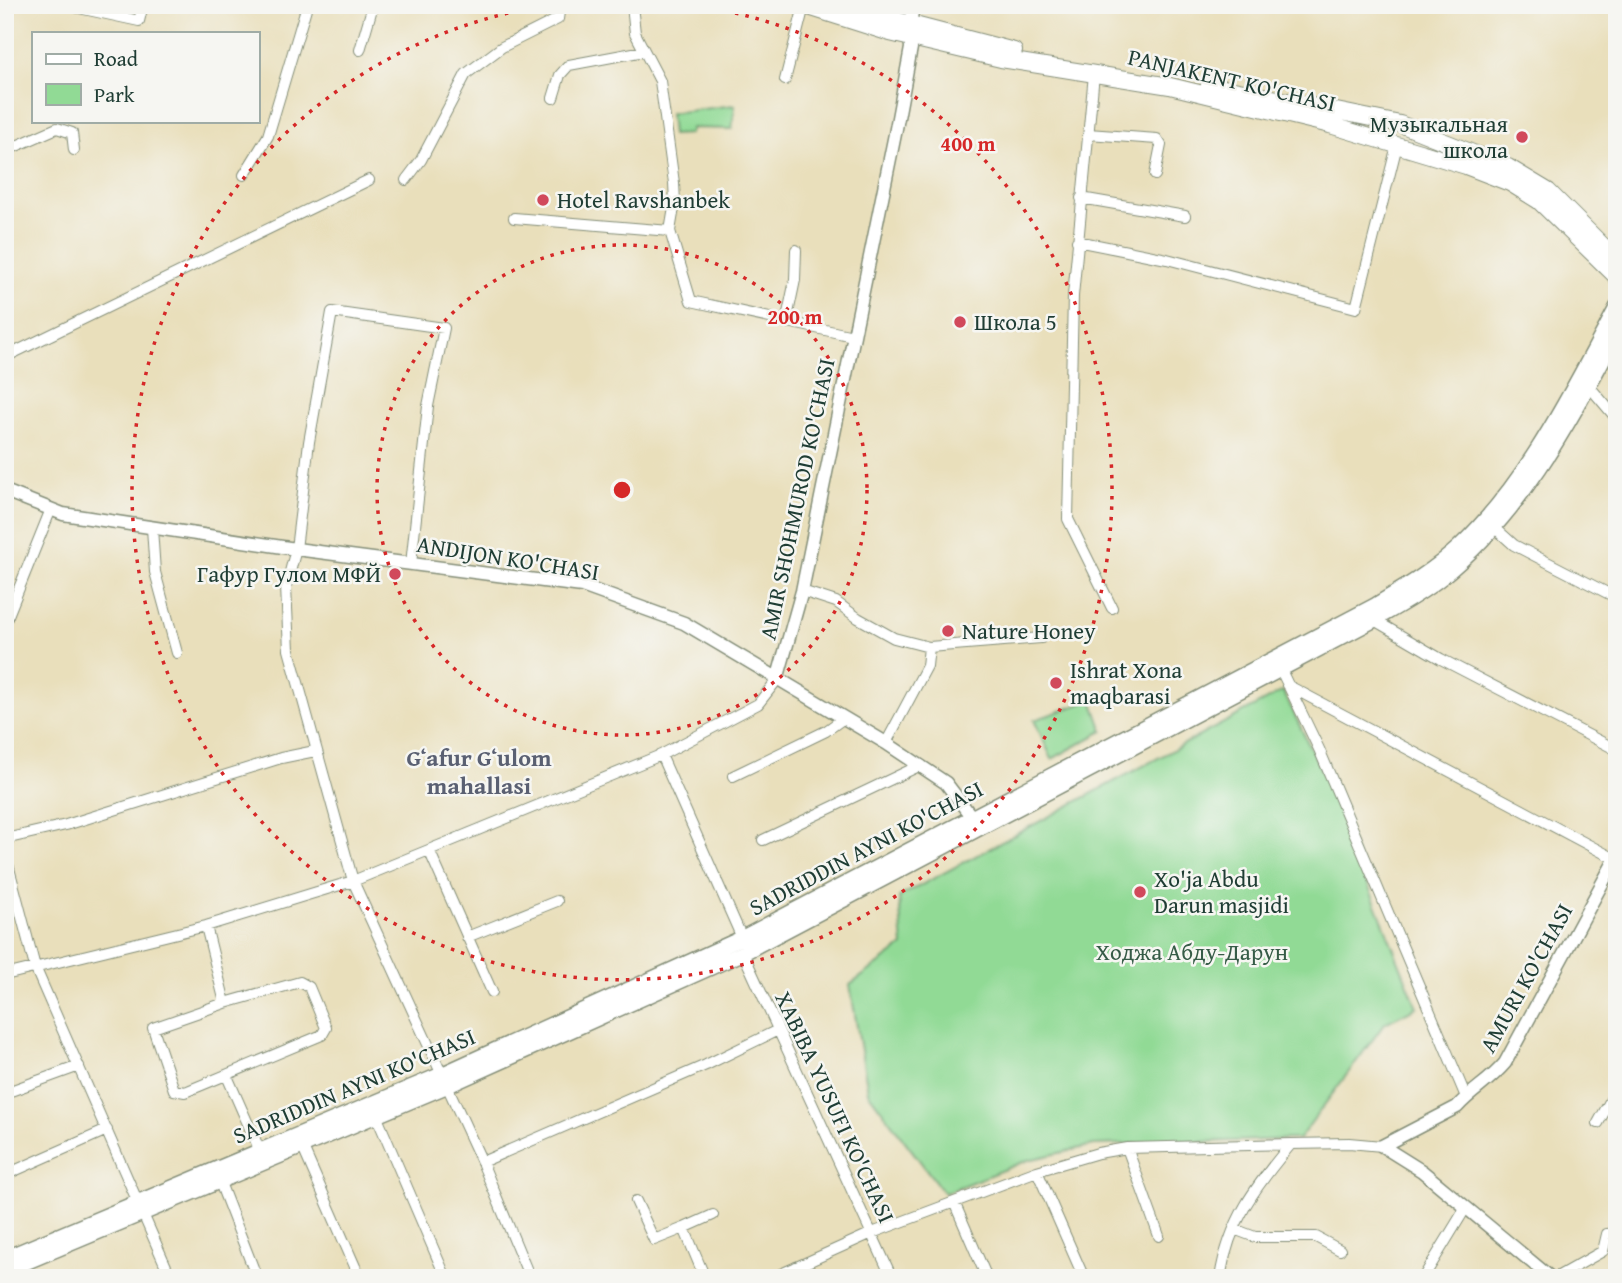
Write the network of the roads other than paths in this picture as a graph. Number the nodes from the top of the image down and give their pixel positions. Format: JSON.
{"nodes":[{"id":1,"x":65,"y":5,"type":"edge"},
{"id":2,"x":142,"y":5,"type":"edge"},
{"id":3,"x":307,"y":5,"type":"edge"},
{"id":4,"x":373,"y":5,"type":"edge"},
{"id":5,"x":561,"y":5,"type":"edge"},
{"id":6,"x":632,"y":5,"type":"edge"},
{"id":7,"x":838,"y":5,"type":"edge"},
{"id":8,"x":914,"y":5,"type":"edge"},
{"id":9,"x":803,"y":6,"type":"edge"},
{"id":10,"x":909,"y":32,"type":"junction"},
{"id":11,"x":360,"y":50,"type":"dead end"},
{"id":12,"x":644,"y":51,"type":"junction"},
{"id":13,"x":1094,"y":74,"type":"junction"},
{"id":14,"x":785,"y":80,"type":"dead end"},
{"id":15,"x":552,"y":97,"type":"dead end"},
{"id":16,"x":1088,"y":134,"type":"junction"},
{"id":17,"x":1440,"y":138,"type":"junction"},
{"id":18,"x":1397,"y":145,"type":"junction"},
{"id":19,"x":74,"y":150,"type":"dead end"},
{"id":20,"x":5,"y":152,"type":"edge"},
{"id":21,"x":1434,"y":156,"type":"junction"},
{"id":22,"x":244,"y":175,"type":"dead end"},
{"id":23,"x":1155,"y":175,"type":"dead end"},
{"id":24,"x":369,"y":180,"type":"dead end"},
{"id":25,"x":406,"y":180,"type":"dead end"},
{"id":26,"x":1081,"y":198,"type":"junction"},
{"id":27,"x":1185,"y":216,"type":"dead end"},
{"id":28,"x":514,"y":218,"type":"dead end"},
{"id":29,"x":670,"y":231,"type":"junction"},
{"id":30,"x":1077,"y":242,"type":"junction"},
{"id":31,"x":796,"y":250,"type":"dead end"},
{"id":32,"x":1617,"y":260,"type":"edge"},
{"id":33,"x":1617,"y":277,"type":"edge"},
{"id":34,"x":1617,"y":307,"type":"edge"},
{"id":35,"x":786,"y":323,"type":"junction"},
{"id":36,"x":1617,"y":332,"type":"edge"},
{"id":37,"x":853,"y":336,"type":"junction"},
{"id":38,"x":5,"y":357,"type":"edge"},
{"id":39,"x":1589,"y":386,"type":"junction"},
{"id":40,"x":1617,"y":419,"type":"edge"},
{"id":41,"x":5,"y":491,"type":"edge"},
{"id":42,"x":51,"y":509,"type":"junction"},
{"id":43,"x":1494,"y":527,"type":"junction"},
{"id":44,"x":152,"y":528,"type":"junction"},
{"id":45,"x":296,"y":549,"type":"junction"},
{"id":46,"x":411,"y":564,"type":"junction"},
{"id":47,"x":802,"y":591,"type":"junction"},
{"id":48,"x":1617,"y":598,"type":"edge"},
{"id":49,"x":1112,"y":608,"type":"dead end"},
{"id":50,"x":1374,"y":620,"type":"junction"},
{"id":51,"x":5,"y":624,"type":"edge"},
{"id":52,"x":1041,"y":638,"type":"dead end"},
{"id":53,"x":929,"y":647,"type":"junction"},
{"id":54,"x":177,"y":653,"type":"dead end"},
{"id":55,"x":1277,"y":663,"type":"junction"},
{"id":56,"x":778,"y":680,"type":"junction"},
{"id":57,"x":1286,"y":685,"type":"junction"},
{"id":58,"x":844,"y":719,"type":"junction"},
{"id":59,"x":886,"y":743,"type":"junction"},
{"id":60,"x":1617,"y":750,"type":"edge"},
{"id":61,"x":315,"y":751,"type":"junction"},
{"id":62,"x":661,"y":755,"type":"junction"},
{"id":63,"x":921,"y":765,"type":"junction"},
{"id":64,"x":733,"y":776,"type":"dead end"},
{"id":65,"x":977,"y":824,"type":"junction"},
{"id":66,"x":5,"y":839,"type":"edge"},
{"id":67,"x":763,"y":840,"type":"dead end"},
{"id":68,"x":429,"y":850,"type":"junction"},
{"id":69,"x":5,"y":853,"type":"edge"},
{"id":70,"x":1616,"y":858,"type":"edge"},
{"id":71,"x":354,"y":881,"type":"junction"},
{"id":72,"x":557,"y":901,"type":"dead end"},
{"id":73,"x":205,"y":926,"type":"junction"},
{"id":74,"x":467,"y":937,"type":"junction"},
{"id":75,"x":743,"y":946,"type":"junction"},
{"id":76,"x":35,"y":967,"type":"junction"},
{"id":77,"x":5,"y":975,"type":"edge"},
{"id":78,"x":492,"y":992,"type":"dead end"},
{"id":79,"x":225,"y":1003,"type":"junction"},
{"id":80,"x":778,"y":1030,"type":"junction"},
{"id":81,"x":79,"y":1066,"type":"junction"},
{"id":82,"x":227,"y":1076,"type":"junction"},
{"id":83,"x":444,"y":1081,"type":"junction"},
{"id":84,"x":1617,"y":1089,"type":"edge"},
{"id":85,"x":5,"y":1093,"type":"edge"},
{"id":86,"x":1466,"y":1097,"type":"junction"},
{"id":87,"x":376,"y":1115,"type":"junction"},
{"id":88,"x":1598,"y":1123,"type":"dead end"},
{"id":89,"x":107,"y":1130,"type":"junction"},
{"id":90,"x":1291,"y":1144,"type":"junction"},
{"id":91,"x":1382,"y":1146,"type":"junction"},
{"id":92,"x":303,"y":1148,"type":"junction"},
{"id":93,"x":1127,"y":1148,"type":"junction"},
{"id":94,"x":260,"y":1152,"type":"junction"},
{"id":95,"x":482,"y":1162,"type":"junction"},
{"id":96,"x":1037,"y":1171,"type":"junction"},
{"id":97,"x":5,"y":1175,"type":"edge"},
{"id":98,"x":219,"y":1180,"type":"junction"},
{"id":99,"x":636,"y":1200,"type":"dead end"},
{"id":100,"x":954,"y":1202,"type":"junction"},
{"id":101,"x":140,"y":1207,"type":"junction"},
{"id":102,"x":1465,"y":1209,"type":"junction"},
{"id":103,"x":713,"y":1215,"type":"dead end"},
{"id":104,"x":684,"y":1228,"type":"junction"},
{"id":105,"x":1234,"y":1229,"type":"junction"},
{"id":106,"x":872,"y":1233,"type":"junction"},
{"id":107,"x":1617,"y":1233,"type":"edge"},
{"id":108,"x":1159,"y":1236,"type":"dead end"},
{"id":109,"x":1340,"y":1250,"type":"dead end"},
{"id":110,"x":5,"y":1258,"type":"edge"},
{"id":111,"x":5,"y":1271,"type":"edge"},
{"id":112,"x":798,"y":1273,"type":"edge"},
{"id":113,"x":1221,"y":1277,"type":"edge"},
{"id":114,"x":171,"y":1278,"type":"edge"},
{"id":115,"x":257,"y":1278,"type":"edge"},
{"id":116,"x":360,"y":1278,"type":"edge"},
{"id":117,"x":446,"y":1278,"type":"edge"},
{"id":118,"x":530,"y":1278,"type":"edge"},
{"id":119,"x":705,"y":1278,"type":"edge"},
{"id":120,"x":772,"y":1278,"type":"edge"},
{"id":121,"x":892,"y":1278,"type":"edge"},
{"id":122,"x":987,"y":1278,"type":"edge"},
{"id":123,"x":1084,"y":1278,"type":"edge"},
{"id":124,"x":1423,"y":1278,"type":"edge"},
{"id":125,"x":1553,"y":1278,"type":"edge"}],
"edges":[{"from":1,"to":2,"type":"street"},
{"from":3,"to":22,"type":"street"},
{"from":4,"to":11,"type":"street"},
{"from":5,"to":25,"type":"street"},
{"from":6,"to":12,"type":"street"},
{"from":7,"to":10,"type":"main road","name":"PANJAKENT KO'CHASI"},
{"from":8,"to":10,"type":"street","name":"AMIR SHOHMUROD KO'CHASI"},
{"from":9,"to":10,"type":"main road","name":"PANJAKENT KO'CHASI"},
{"from":9,"to":14,"type":"street"},
{"from":10,"to":13,"type":"main road","name":"PANJAKENT KO'CHASI"},
{"from":10,"to":17,"type":"main road","name":"PANJAKENT KO'CHASI"},
{"from":10,"to":37,"type":"street","name":"AMIR SHOHMUROD KO'CHASI"},
{"from":12,"to":15,"type":"street"},
{"from":12,"to":29,"type":"street"},
{"from":13,"to":16,"type":"street"},
{"from":13,"to":18,"type":"main road","name":"PANJAKENT KO'CHASI"},
{"from":16,"to":23,"type":"street"},
{"from":16,"to":26,"type":"street"},
{"from":17,"to":21,"type":"main road"},
{"from":17,"to":32,"type":"main road","name":"PANJAKENT KO'CHASI"},
{"from":18,"to":21,"type":"main road","name":"PANJAKENT KO'CHASI"},
{"from":18,"to":30,"type":"street"},
{"from":19,"to":20,"type":"street"},
{"from":21,"to":33,"type":"main road","name":"PANJAKENT KO'CHASI"},
{"from":24,"to":38,"type":"street"},
{"from":26,"to":27,"type":"street"},
{"from":26,"to":30,"type":"street"},
{"from":28,"to":29,"type":"street"},
{"from":29,"to":35,"type":"street"},
{"from":30,"to":49,"type":"street"},
{"from":31,"to":35,"type":"street"},
{"from":34,"to":55,"type":"main road","name":"SADRIDDIN AYNI KO'CHASI"},
{"from":35,"to":37,"type":"street"},
{"from":36,"to":39,"type":"main road","name":"SADRIDDIN AYNI KO'CHASI"},
{"from":37,"to":47,"type":"street","name":"AMIR SHOHMUROD KO'CHASI"},
{"from":39,"to":40,"type":"street"},
{"from":39,"to":43,"type":"main road","name":"SADRIDDIN AYNI KO'CHASI"},
{"from":41,"to":42,"type":"street","name":"ANDIJON KO'CHASI"},
{"from":42,"to":44,"type":"street","name":"ANDIJON KO'CHASI"},
{"from":42,"to":51,"type":"street"},
{"from":43,"to":48,"type":"street"},
{"from":43,"to":50,"type":"main road","name":"SADRIDDIN AYNI KO'CHASI"},
{"from":44,"to":45,"type":"street","name":"ANDIJON KO'CHASI"},
{"from":44,"to":54,"type":"street"},
{"from":45,"to":46,"type":"street","name":"ANDIJON KO'CHASI"},
{"from":45,"to":46,"type":"street"},
{"from":45,"to":61,"type":"street"},
{"from":46,"to":56,"type":"street","name":"ANDIJON KO'CHASI"},
{"from":47,"to":53,"type":"street"},
{"from":47,"to":56,"type":"street","name":"AMIR SHOHMUROD KO'CHASI"},
{"from":50,"to":55,"type":"main road","name":"SADRIDDIN AYNI KO'CHASI"},
{"from":50,"to":60,"type":"street"},
{"from":52,"to":53,"type":"street"},
{"from":53,"to":59,"type":"street"},
{"from":55,"to":57,"type":"street"},
{"from":55,"to":65,"type":"main road","name":"SADRIDDIN AYNI KO'CHASI"},
{"from":56,"to":58,"type":"street","name":"ANDIJON KO'CHASI"},
{"from":56,"to":62,"type":"street"},
{"from":57,"to":70,"type":"street"},
{"from":57,"to":86,"type":"street"},
{"from":58,"to":59,"type":"street","name":"ANDIJON KO'CHASI"},
{"from":58,"to":64,"type":"street"},
{"from":59,"to":63,"type":"street","name":"ANDIJON KO'CHASI"},
{"from":61,"to":66,"type":"street"},
{"from":61,"to":71,"type":"street"},
{"from":62,"to":68,"type":"street"},
{"from":62,"to":75,"type":"street","name":"XABIBA YUSUFI KO'CHASI"},
{"from":63,"to":65,"type":"street","name":"ANDIJON KO'CHASI"},
{"from":63,"to":67,"type":"street"},
{"from":65,"to":75,"type":"main road","name":"SADRIDDIN AYNI KO'CHASI"},
{"from":68,"to":71,"type":"street"},
{"from":68,"to":74,"type":"street"},
{"from":69,"to":76,"type":"street"},
{"from":70,"to":86,"type":"street","name":"AMURI KO'CHASI"},
{"from":71,"to":73,"type":"street"},
{"from":71,"to":83,"type":"street"},
{"from":72,"to":74,"type":"street"},
{"from":73,"to":76,"type":"street"},
{"from":73,"to":79,"type":"street"},
{"from":74,"to":78,"type":"street"},
{"from":75,"to":80,"type":"street","name":"XABIBA YUSUFI KO'CHASI"},
{"from":75,"to":83,"type":"main road","name":"SADRIDDIN AYNI KO'CHASI"},
{"from":76,"to":77,"type":"street"},
{"from":76,"to":81,"type":"street"},
{"from":79,"to":82,"type":"street"},
{"from":79,"to":82,"type":"street"},
{"from":80,"to":95,"type":"street"},
{"from":80,"to":106,"type":"street","name":"XABIBA YUSUFI KO'CHASI"},
{"from":81,"to":85,"type":"street"},
{"from":81,"to":89,"type":"street"},
{"from":82,"to":94,"type":"street"},
{"from":83,"to":87,"type":"main road","name":"SADRIDDIN AYNI KO'CHASI"},
{"from":83,"to":94,"type":"main road","name":"SADRIDDIN AYNI KO'CHASI"},
{"from":83,"to":95,"type":"street"},
{"from":84,"to":88,"type":"street"},
{"from":86,"to":91,"type":"street","name":"AMURI KO'CHASI"},
{"from":87,"to":92,"type":"main road","name":"SADRIDDIN AYNI KO'CHASI"},
{"from":87,"to":117,"type":"street"},
{"from":89,"to":97,"type":"street"},
{"from":89,"to":101,"type":"street"},
{"from":90,"to":91,"type":"street"},
{"from":90,"to":93,"type":"street"},
{"from":90,"to":105,"type":"street"},
{"from":91,"to":102,"type":"street"},
{"from":92,"to":98,"type":"main road","name":"SADRIDDIN AYNI KO'CHASI"},
{"from":92,"to":116,"type":"street"},
{"from":93,"to":96,"type":"street"},
{"from":93,"to":108,"type":"street"},
{"from":94,"to":101,"type":"main road","name":"SADRIDDIN AYNI KO'CHASI"},
{"from":95,"to":118,"type":"street"},
{"from":96,"to":100,"type":"street"},
{"from":96,"to":123,"type":"street"},
{"from":98,"to":101,"type":"main road","name":"SADRIDDIN AYNI KO'CHASI"},
{"from":98,"to":115,"type":"street"},
{"from":99,"to":104,"type":"street"},
{"from":100,"to":106,"type":"street"},
{"from":100,"to":122,"type":"street"},
{"from":101,"to":110,"type":"main road","name":"SADRIDDIN AYNI KO'CHASI"},
{"from":101,"to":111,"type":"main road","name":"SADRIDDIN AYNI KO'CHASI"},
{"from":101,"to":114,"type":"street"},
{"from":102,"to":124,"type":"street"},
{"from":102,"to":125,"type":"street"},
{"from":103,"to":104,"type":"street"},
{"from":104,"to":119,"type":"street"},
{"from":105,"to":109,"type":"street"},
{"from":105,"to":113,"type":"street"},
{"from":106,"to":112,"type":"street"},
{"from":106,"to":121,"type":"street","name":"XABIBA YUSUFI KO'CHASI"},
{"from":107,"to":125,"type":"street"},
{"from":112,"to":120,"type":"street"}]}
